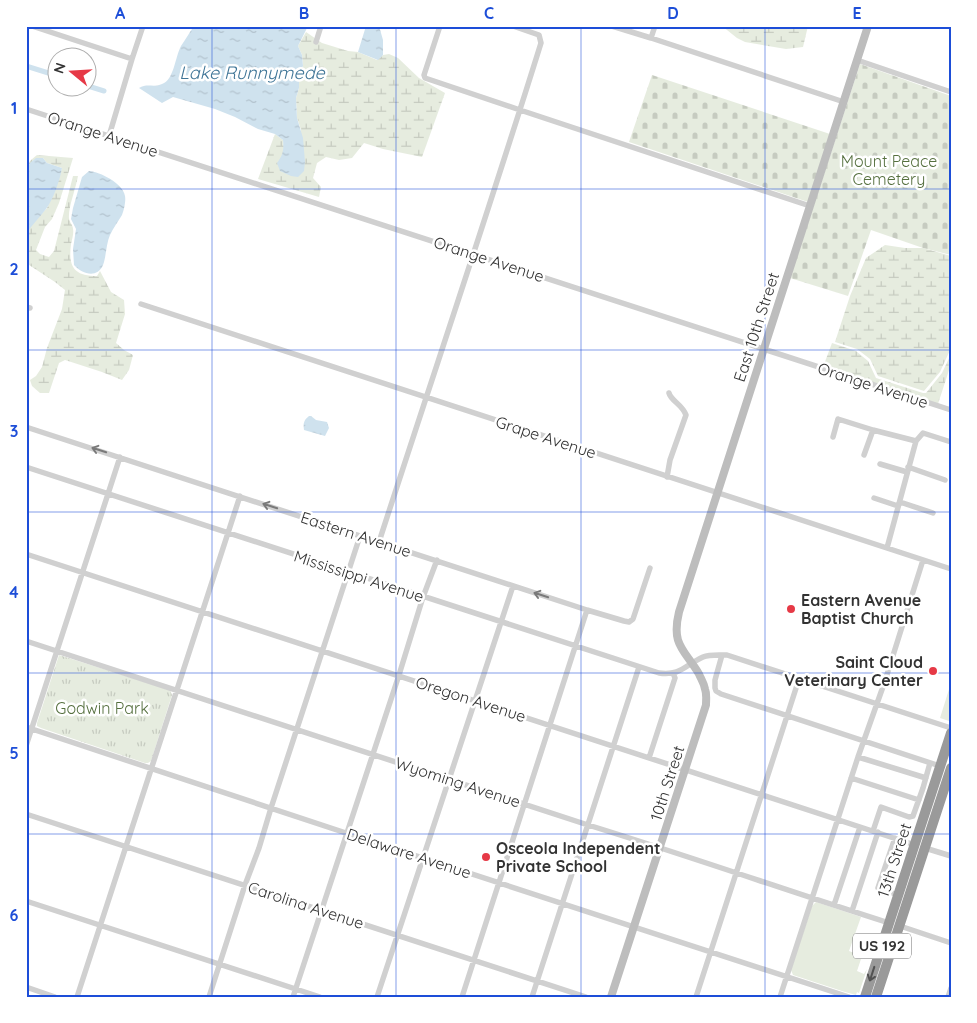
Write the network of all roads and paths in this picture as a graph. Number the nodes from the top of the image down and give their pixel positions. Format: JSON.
{"nodes":[{"id":1,"x":32,"y":26,"type":"edge"},
{"id":2,"x":143,"y":26,"type":"edge"},
{"id":3,"x":321,"y":26,"type":"edge"},
{"id":4,"x":440,"y":26,"type":"edge"},
{"id":5,"x":513,"y":26,"type":"edge"},
{"id":6,"x":612,"y":26,"type":"edge"},
{"id":7,"x":655,"y":26,"type":"edge"},
{"id":8,"x":868,"y":26,"type":"edge"},
{"id":9,"x":651,"y":38,"type":"junction"},
{"id":10,"x":316,"y":42,"type":"dead end"},
{"id":11,"x":132,"y":59,"type":"junction"},
{"id":12,"x":857,"y":60,"type":"junction"},
{"id":13,"x":951,"y":92,"type":"edge"},
{"id":14,"x":844,"y":102,"type":"junction"},
{"id":15,"x":26,"y":109,"type":"edge"},
{"id":16,"x":520,"y":110,"type":"junction"},
{"id":17,"x":109,"y":136,"type":"junction"},
{"id":18,"x":810,"y":206,"type":"junction"},
{"id":19,"x":474,"y":254,"type":"junction"},
{"id":20,"x":141,"y":304,"type":"dead end"},
{"id":21,"x":764,"y":349,"type":"junction"},
{"id":22,"x":669,"y":393,"type":"dead end"},
{"id":23,"x":425,"y":397,"type":"junction"},
{"id":24,"x":951,"y":410,"type":"edge"},
{"id":25,"x":26,"y":427,"type":"edge"},
{"id":26,"x":873,"y":430,"type":"junction"},
{"id":27,"x":832,"y":437,"type":"dead end"},
{"id":28,"x":916,"y":441,"type":"junction"},
{"id":29,"x":951,"y":442,"type":"edge"},
{"id":30,"x":864,"y":455,"type":"dead end"},
{"id":31,"x":120,"y":457,"type":"junction"},
{"id":32,"x":880,"y":464,"type":"dead end"},
{"id":33,"x":26,"y":467,"type":"edge"},
{"id":34,"x":908,"y":470,"type":"junction"},
{"id":35,"x":667,"y":477,"type":"junction"},
{"id":36,"x":945,"y":480,"type":"dead end"},
{"id":37,"x":109,"y":494,"type":"junction"},
{"id":38,"x":717,"y":494,"type":"junction"},
{"id":39,"x":240,"y":496,"type":"junction"},
{"id":40,"x":874,"y":498,"type":"dead end"},
{"id":41,"x":899,"y":504,"type":"junction"},
{"id":42,"x":932,"y":513,"type":"dead end"},
{"id":43,"x":228,"y":533,"type":"junction"},
{"id":44,"x":360,"y":536,"type":"junction"},
{"id":45,"x":379,"y":542,"type":"junction"},
{"id":46,"x":887,"y":548,"type":"junction"},
{"id":47,"x":26,"y":554,"type":"edge"},
{"id":48,"x":437,"y":560,"type":"junction"},
{"id":49,"x":923,"y":560,"type":"junction"},
{"id":50,"x":650,"y":568,"type":"dead end"},
{"id":51,"x":951,"y":570,"type":"edge"},
{"id":52,"x":83,"y":572,"type":"junction"},
{"id":53,"x":348,"y":573,"type":"junction"},
{"id":54,"x":513,"y":586,"type":"junction"},
{"id":55,"x":423,"y":597,"type":"junction"},
{"id":56,"x":587,"y":610,"type":"junction"},
{"id":57,"x":202,"y":612,"type":"junction"},
{"id":58,"x":500,"y":622,"type":"junction"},
{"id":59,"x":677,"y":638,"type":"joint"},
{"id":60,"x":26,"y":641,"type":"edge"},
{"id":61,"x":575,"y":646,"type":"junction"},
{"id":62,"x":322,"y":651,"type":"junction"},
{"id":63,"x":57,"y":652,"type":"junction"},
{"id":64,"x":722,"y":655,"type":"junction"},
{"id":65,"x":692,"y":664,"type":"junction"},
{"id":66,"x":639,"y":667,"type":"junction"},
{"id":67,"x":673,"y":673,"type":"junction"},
{"id":68,"x":399,"y":676,"type":"junction"},
{"id":69,"x":799,"y":679,"type":"junction"},
{"id":70,"x":176,"y":690,"type":"junction"},
{"id":71,"x":474,"y":701,"type":"junction"},
{"id":72,"x":876,"y":704,"type":"junction"},
{"id":73,"x":787,"y":716,"type":"junction"},
{"id":74,"x":550,"y":726,"type":"junction"},
{"id":75,"x":29,"y":728,"type":"edge"},
{"id":76,"x":951,"y":728,"type":"edge"},
{"id":77,"x":296,"y":729,"type":"junction"},
{"id":78,"x":951,"y":734,"type":"edge"},
{"id":79,"x":864,"y":742,"type":"junction"},
{"id":80,"x":26,"y":746,"type":"edge"},
{"id":81,"x":613,"y":746,"type":"junction"},
{"id":82,"x":951,"y":752,"type":"edge"},
{"id":83,"x":373,"y":754,"type":"junction"},
{"id":84,"x":858,"y":756,"type":"junction"},
{"id":85,"x":648,"y":758,"type":"junction"},
{"id":86,"x":930,"y":763,"type":"junction"},
{"id":87,"x":151,"y":768,"type":"junction"},
{"id":88,"x":948,"y":768,"type":"edge"},
{"id":89,"x":686,"y":770,"type":"junction"},
{"id":90,"x":851,"y":778,"type":"junction"},
{"id":91,"x":449,"y":779,"type":"junction"},
{"id":92,"x":931,"y":780,"type":"junction"},
{"id":93,"x":943,"y":794,"type":"junction"},
{"id":94,"x":761,"y":795,"type":"junction"},
{"id":95,"x":919,"y":800,"type":"junction"},
{"id":96,"x":525,"y":804,"type":"junction"},
{"id":97,"x":271,"y":808,"type":"junction"},
{"id":98,"x":26,"y":814,"type":"edge"},
{"id":99,"x":838,"y":820,"type":"junction"},
{"id":100,"x":588,"y":825,"type":"junction"},
{"id":101,"x":860,"y":827,"type":"junction"},
{"id":102,"x":876,"y":832,"type":"junction"},
{"id":103,"x":346,"y":833,"type":"junction"},
{"id":104,"x":895,"y":838,"type":"junction"},
{"id":105,"x":915,"y":845,"type":"junction"},
{"id":106,"x":125,"y":846,"type":"junction"},
{"id":107,"x":660,"y":847,"type":"junction"},
{"id":108,"x":926,"y":848,"type":"junction"},
{"id":109,"x":951,"y":856,"type":"edge"},
{"id":110,"x":422,"y":858,"type":"junction"},
{"id":111,"x":736,"y":873,"type":"junction"},
{"id":112,"x":499,"y":883,"type":"junction"},
{"id":113,"x":245,"y":885,"type":"junction"},
{"id":114,"x":910,"y":893,"type":"junction"},
{"id":115,"x":898,"y":895,"type":"junction"},
{"id":116,"x":812,"y":898,"type":"junction"},
{"id":117,"x":26,"y":901,"type":"edge"},
{"id":118,"x":562,"y":903,"type":"junction"},
{"id":119,"x":834,"y":905,"type":"junction"},
{"id":120,"x":321,"y":910,"type":"junction"},
{"id":121,"x":852,"y":911,"type":"junction"},
{"id":122,"x":889,"y":923,"type":"junction"},
{"id":123,"x":100,"y":925,"type":"junction"},
{"id":124,"x":900,"y":926,"type":"junction"},
{"id":125,"x":634,"y":927,"type":"junction"},
{"id":126,"x":397,"y":936,"type":"junction"},
{"id":127,"x":951,"y":943,"type":"edge"},
{"id":128,"x":710,"y":951,"type":"junction"},
{"id":129,"x":474,"y":960,"type":"junction"},
{"id":130,"x":220,"y":964,"type":"junction"},
{"id":131,"x":885,"y":970,"type":"junction"},
{"id":132,"x":787,"y":976,"type":"junction"},
{"id":133,"x":537,"y":981,"type":"junction"},
{"id":134,"x":26,"y":988,"type":"edge"},
{"id":135,"x":951,"y":988,"type":"edge"},
{"id":136,"x":296,"y":989,"type":"junction"},
{"id":137,"x":55,"y":997,"type":"edge"},
{"id":138,"x":77,"y":997,"type":"edge"},
{"id":139,"x":209,"y":997,"type":"edge"},
{"id":140,"x":293,"y":997,"type":"edge"},
{"id":141,"x":320,"y":997,"type":"edge"},
{"id":142,"x":377,"y":997,"type":"edge"},
{"id":143,"x":462,"y":997,"type":"edge"},
{"id":144,"x":532,"y":997,"type":"edge"},
{"id":145,"x":586,"y":997,"type":"edge"},
{"id":146,"x":611,"y":997,"type":"edge"},
{"id":147,"x":696,"y":997,"type":"edge"},
{"id":148,"x":780,"y":997,"type":"edge"},
{"id":149,"x":849,"y":997,"type":"edge"},
{"id":150,"x":865,"y":997,"type":"edge"},
{"id":151,"x":876,"y":997,"type":"edge"},
{"id":152,"x":948,"y":997,"type":"edge"}],
"edges":[{"from":1,"to":11,"type":"street"},
{"from":2,"to":11,"type":"street"},
{"from":3,"to":10,"type":"street"},
{"from":4,"to":16,"type":"street"},
{"from":5,"to":16,"type":"street"},
{"from":6,"to":9,"type":"street"},
{"from":7,"to":9,"type":"street"},
{"from":8,"to":12,"type":"street","name":"East 10th Street"},
{"from":9,"to":14,"type":"street"},
{"from":11,"to":17,"type":"street"},
{"from":12,"to":13,"type":"street"},
{"from":12,"to":14,"type":"street","name":"East 10th Street"},
{"from":14,"to":18,"type":"street","name":"East 10th Street"},
{"from":15,"to":17,"type":"street","name":"Orange Avenue"},
{"from":16,"to":18,"type":"street"},
{"from":16,"to":19,"type":"street"},
{"from":17,"to":19,"type":"street","name":"Orange Avenue"},
{"from":18,"to":21,"type":"street","name":"East 10th Street"},
{"from":19,"to":21,"type":"street","name":"Orange Avenue"},
{"from":19,"to":23,"type":"street"},
{"from":20,"to":23,"type":"street","name":"Grape Avenue"},
{"from":21,"to":24,"type":"street","name":"Orange Avenue"},
{"from":21,"to":38,"type":"street","name":"East 10th Street"},
{"from":22,"to":35,"type":"street"},
{"from":23,"to":35,"type":"street","name":"Grape Avenue"},
{"from":23,"to":45,"type":"street"},
{"from":31,"to":25,"type":"street","name":"Eastern Avenue","one_way":true},
{"from":26,"to":27,"type":"street"},
{"from":26,"to":28,"type":"street"},
{"from":26,"to":30,"type":"street"},
{"from":28,"to":29,"type":"street"},
{"from":28,"to":34,"type":"street"},
{"from":31,"to":37,"type":"street"},
{"from":31,"to":39,"type":"street","name":"Eastern Avenue"},
{"from":32,"to":34,"type":"street"},
{"from":33,"to":37,"type":"street","name":"Mississippi Avenue"},
{"from":34,"to":36,"type":"street"},
{"from":34,"to":41,"type":"street"},
{"from":35,"to":38,"type":"street","name":"Grape Avenue"},
{"from":37,"to":43,"type":"street","name":"Mississippi Avenue"},
{"from":37,"to":52,"type":"street"},
{"from":38,"to":46,"type":"street","name":"Grape Avenue"},
{"from":38,"to":59,"type":"street","name":"East 10th Street"},
{"from":39,"to":43,"type":"street"},
{"from":44,"to":39,"type":"street","name":"Eastern Avenue","one_way":true},
{"from":40,"to":41,"type":"street"},
{"from":41,"to":42,"type":"street"},
{"from":41,"to":46,"type":"street"},
{"from":43,"to":53,"type":"street","name":"Mississippi Avenue"},
{"from":43,"to":57,"type":"street"},
{"from":44,"to":45,"type":"street","name":"Eastern Avenue"},
{"from":44,"to":53,"type":"street"},
{"from":45,"to":48,"type":"street","name":"Eastern Avenue"},
{"from":46,"to":49,"type":"street","name":"Grape Avenue"},
{"from":47,"to":52,"type":"street","name":"Oregon Avenue"},
{"from":48,"to":54,"type":"street","name":"Eastern Avenue"},
{"from":48,"to":55,"type":"street"},
{"from":49,"to":51,"type":"street","name":"Grape Avenue"},
{"from":49,"to":72,"type":"street"},
{"from":50,"to":56,"type":"street","name":"Eastern Avenue"},
{"from":52,"to":57,"type":"street","name":"Oregon Avenue"},
{"from":52,"to":63,"type":"street"},
{"from":53,"to":55,"type":"street","name":"Mississippi Avenue"},
{"from":53,"to":62,"type":"street"},
{"from":56,"to":54,"type":"street","name":"Eastern Avenue","one_way":true},
{"from":54,"to":58,"type":"street"},
{"from":55,"to":58,"type":"street","name":"Mississippi Avenue"},
{"from":55,"to":68,"type":"street"},
{"from":56,"to":61,"type":"street"},
{"from":57,"to":62,"type":"street","name":"Oregon Avenue"},
{"from":57,"to":70,"type":"street"},
{"from":58,"to":61,"type":"street","name":"Mississippi Avenue"},
{"from":58,"to":71,"type":"street"},
{"from":59,"to":65,"type":"street","name":"10th Street"},
{"from":60,"to":63,"type":"street","name":"Wyoming Avenue"},
{"from":61,"to":66,"type":"street","name":"Mississippi Avenue"},
{"from":61,"to":74,"type":"street"},
{"from":62,"to":68,"type":"street","name":"Oregon Avenue"},
{"from":62,"to":77,"type":"street"},
{"from":63,"to":70,"type":"street","name":"Wyoming Avenue"},
{"from":63,"to":75,"type":"street"},
{"from":64,"to":65,"type":"street"},
{"from":64,"to":69,"type":"street"},
{"from":64,"to":73,"type":"street"},
{"from":65,"to":67,"type":"street"},
{"from":65,"to":89,"type":"street","name":"10th Street"},
{"from":66,"to":67,"type":"street","name":"Mississippi Avenue"},
{"from":66,"to":81,"type":"street"},
{"from":67,"to":85,"type":"street"},
{"from":68,"to":71,"type":"street","name":"Oregon Avenue"},
{"from":68,"to":83,"type":"street"},
{"from":69,"to":72,"type":"street"},
{"from":69,"to":73,"type":"street"},
{"from":70,"to":77,"type":"street","name":"Wyoming Avenue"},
{"from":70,"to":87,"type":"street"},
{"from":71,"to":74,"type":"street","name":"Oregon Avenue"},
{"from":71,"to":91,"type":"street"},
{"from":72,"to":76,"type":"street"},
{"from":72,"to":79,"type":"street"},
{"from":73,"to":79,"type":"street"},
{"from":73,"to":94,"type":"street"},
{"from":74,"to":81,"type":"street","name":"Oregon Avenue"},
{"from":74,"to":96,"type":"street"},
{"from":75,"to":80,"type":"street"},
{"from":75,"to":87,"type":"street","name":"Delaware Avenue"},
{"from":77,"to":83,"type":"street","name":"Wyoming Avenue"},
{"from":77,"to":97,"type":"street"},
{"from":78,"to":88,"type":"highway","name":"13th Street","number":"US 192"},
{"from":79,"to":84,"type":"street"},
{"from":79,"to":86,"type":"street"},
{"from":81,"to":85,"type":"street","name":"Oregon Avenue"},
{"from":81,"to":100,"type":"street"},
{"from":82,"to":93,"type":"highway"},
{"from":83,"to":91,"type":"street","name":"Wyoming Avenue"},
{"from":83,"to":103,"type":"street"},
{"from":84,"to":90,"type":"street"},
{"from":84,"to":92,"type":"street"},
{"from":85,"to":89,"type":"street","name":"Oregon Avenue"},
{"from":86,"to":88,"type":"street"},
{"from":86,"to":92,"type":"street"},
{"from":87,"to":97,"type":"street","name":"Delaware Avenue"},
{"from":87,"to":106,"type":"street"},
{"from":88,"to":92,"type":"highway","name":"13th Street","number":"US 192"},
{"from":88,"to":93,"type":"highway","name":"13th Street","number":"US 192"},
{"from":89,"to":94,"type":"street","name":"Oregon Avenue"},
{"from":89,"to":107,"type":"street","name":"10th Street"},
{"from":90,"to":95,"type":"street"},
{"from":90,"to":99,"type":"street"},
{"from":91,"to":96,"type":"street","name":"Wyoming Avenue"},
{"from":91,"to":110,"type":"street"},
{"from":92,"to":95,"type":"street"},
{"from":92,"to":105,"type":"highway","name":"13th Street","number":"US 192"},
{"from":92,"to":108,"type":"highway"},
{"from":93,"to":108,"type":"highway","name":"13th Street","number":"US 192"},
{"from":94,"to":99,"type":"street","name":"Oregon Avenue"},
{"from":94,"to":111,"type":"street"},
{"from":95,"to":102,"type":"street"},
{"from":96,"to":100,"type":"street","name":"Wyoming Avenue"},
{"from":96,"to":112,"type":"street"},
{"from":97,"to":103,"type":"street","name":"Delaware Avenue"},
{"from":97,"to":113,"type":"street"},
{"from":98,"to":106,"type":"street","name":"Carolina Avenue"},
{"from":99,"to":101,"type":"street","name":"Oregon Avenue"},
{"from":99,"to":116,"type":"street"},
{"from":100,"to":107,"type":"street","name":"Wyoming Avenue"},
{"from":100,"to":118,"type":"street"},
{"from":101,"to":102,"type":"street","name":"Oregon Avenue"},
{"from":101,"to":119,"type":"street"},
{"from":102,"to":104,"type":"street","name":"Oregon Avenue"},
{"from":102,"to":121,"type":"street"},
{"from":103,"to":110,"type":"street","name":"Delaware Avenue"},
{"from":103,"to":120,"type":"street"},
{"from":104,"to":105,"type":"street","name":"Oregon Avenue"},
{"from":104,"to":115,"type":"street"},
{"from":105,"to":114,"type":"highway"},
{"from":105,"to":115,"type":"highway","name":"13th Street","number":"US 192"},
{"from":106,"to":113,"type":"street","name":"Carolina Avenue"},
{"from":106,"to":123,"type":"street"},
{"from":107,"to":111,"type":"street","name":"Wyoming Avenue"},
{"from":107,"to":125,"type":"street","name":"10th Street"},
{"from":108,"to":109,"type":"street"},
{"from":108,"to":114,"type":"highway","name":"13th Street","number":"US 192"},
{"from":110,"to":112,"type":"street","name":"Delaware Avenue"},
{"from":110,"to":126,"type":"street"},
{"from":111,"to":116,"type":"street","name":"Wyoming Avenue"},
{"from":111,"to":128,"type":"street"},
{"from":112,"to":118,"type":"street","name":"Delaware Avenue"},
{"from":112,"to":129,"type":"street"},
{"from":113,"to":120,"type":"street","name":"Carolina Avenue"},
{"from":113,"to":130,"type":"street"},
{"from":114,"to":124,"type":"highway","name":"13th Street","number":"US 192"},
{"from":115,"to":122,"type":"highway","name":"13th Street","number":"US 192"},
{"from":115,"to":124,"type":"highway"},
{"from":116,"to":119,"type":"street","name":"Wyoming Avenue"},
{"from":116,"to":132,"type":"street"},
{"from":117,"to":123,"type":"street"},
{"from":118,"to":125,"type":"street","name":"Delaware Avenue"},
{"from":118,"to":133,"type":"street"},
{"from":119,"to":121,"type":"street","name":"Wyoming Avenue"},
{"from":120,"to":126,"type":"street","name":"Carolina Avenue"},
{"from":120,"to":136,"type":"street"},
{"from":121,"to":122,"type":"street","name":"Wyoming Avenue"},
{"from":122,"to":131,"type":"highway"},
{"from":122,"to":150,"type":"highway","name":"13th Street","number":"US 192","one_way":true},
{"from":123,"to":130,"type":"street"},
{"from":123,"to":138,"type":"street"},
{"from":124,"to":127,"type":"street"},
{"from":124,"to":131,"type":"highway","name":"13th Street","number":"US 192"},
{"from":125,"to":128,"type":"street","name":"Delaware Avenue"},
{"from":125,"to":146,"type":"street","name":"10th Street"},
{"from":126,"to":129,"type":"street","name":"Carolina Avenue"},
{"from":126,"to":142,"type":"street"},
{"from":128,"to":132,"type":"street","name":"Delaware Avenue"},
{"from":128,"to":147,"type":"street"},
{"from":129,"to":133,"type":"street","name":"Carolina Avenue"},
{"from":129,"to":143,"type":"street"},
{"from":130,"to":136,"type":"street"},
{"from":130,"to":139,"type":"street"},
{"from":131,"to":151,"type":"highway","name":"13th Street","number":"US 192"},
{"from":132,"to":148,"type":"street"},
{"from":132,"to":149,"type":"street","name":"Delaware Avenue"},
{"from":133,"to":144,"type":"street"},
{"from":133,"to":145,"type":"street","name":"Carolina Avenue"},
{"from":134,"to":137,"type":"street"},
{"from":135,"to":152,"type":"street"},
{"from":136,"to":140,"type":"street"},
{"from":136,"to":141,"type":"street"}]}
